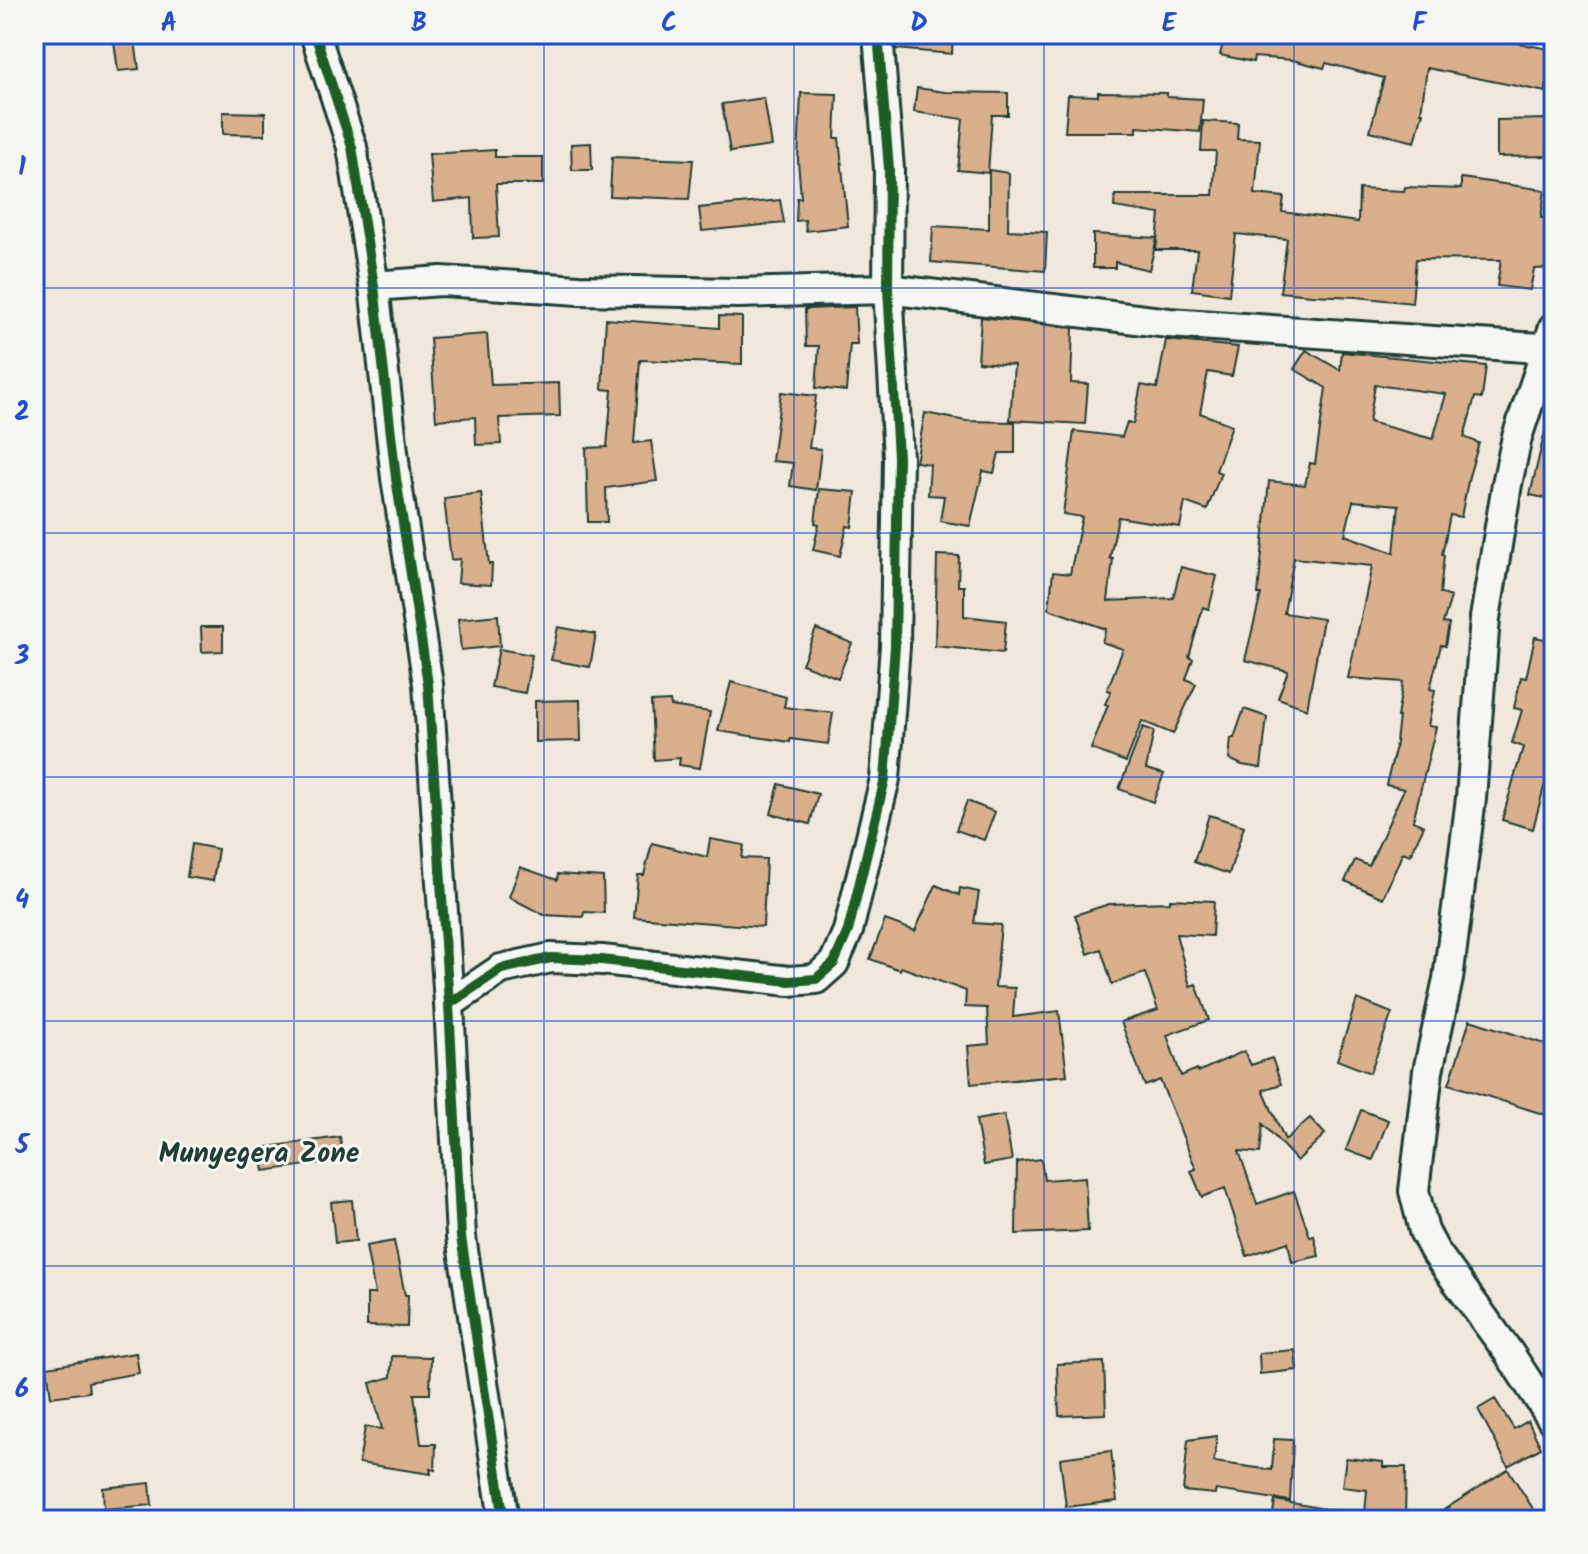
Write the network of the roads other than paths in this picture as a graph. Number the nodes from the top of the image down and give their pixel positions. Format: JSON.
{"nodes":[{"id":1,"x":315,"y":34,"type":"edge"},
{"id":2,"x":878,"y":34,"type":"edge"},
{"id":3,"x":374,"y":286,"type":"junction"},
{"id":4,"x":888,"y":289,"type":"junction"},
{"id":5,"x":1551,"y":342,"type":"edge"},
{"id":6,"x":449,"y":1004,"type":"junction"},
{"id":7,"x":1554,"y":1422,"type":"edge"},
{"id":8,"x":504,"y":1520,"type":"edge"}],
"edges":[{"from":1,"to":3,"type":"street"},
{"from":2,"to":4,"type":"street"},
{"from":3,"to":4,"type":"street"},
{"from":3,"to":6,"type":"street"},
{"from":4,"to":5,"type":"street"},
{"from":4,"to":6,"type":"street"},
{"from":5,"to":7,"type":"street"},
{"from":6,"to":8,"type":"street"}]}
